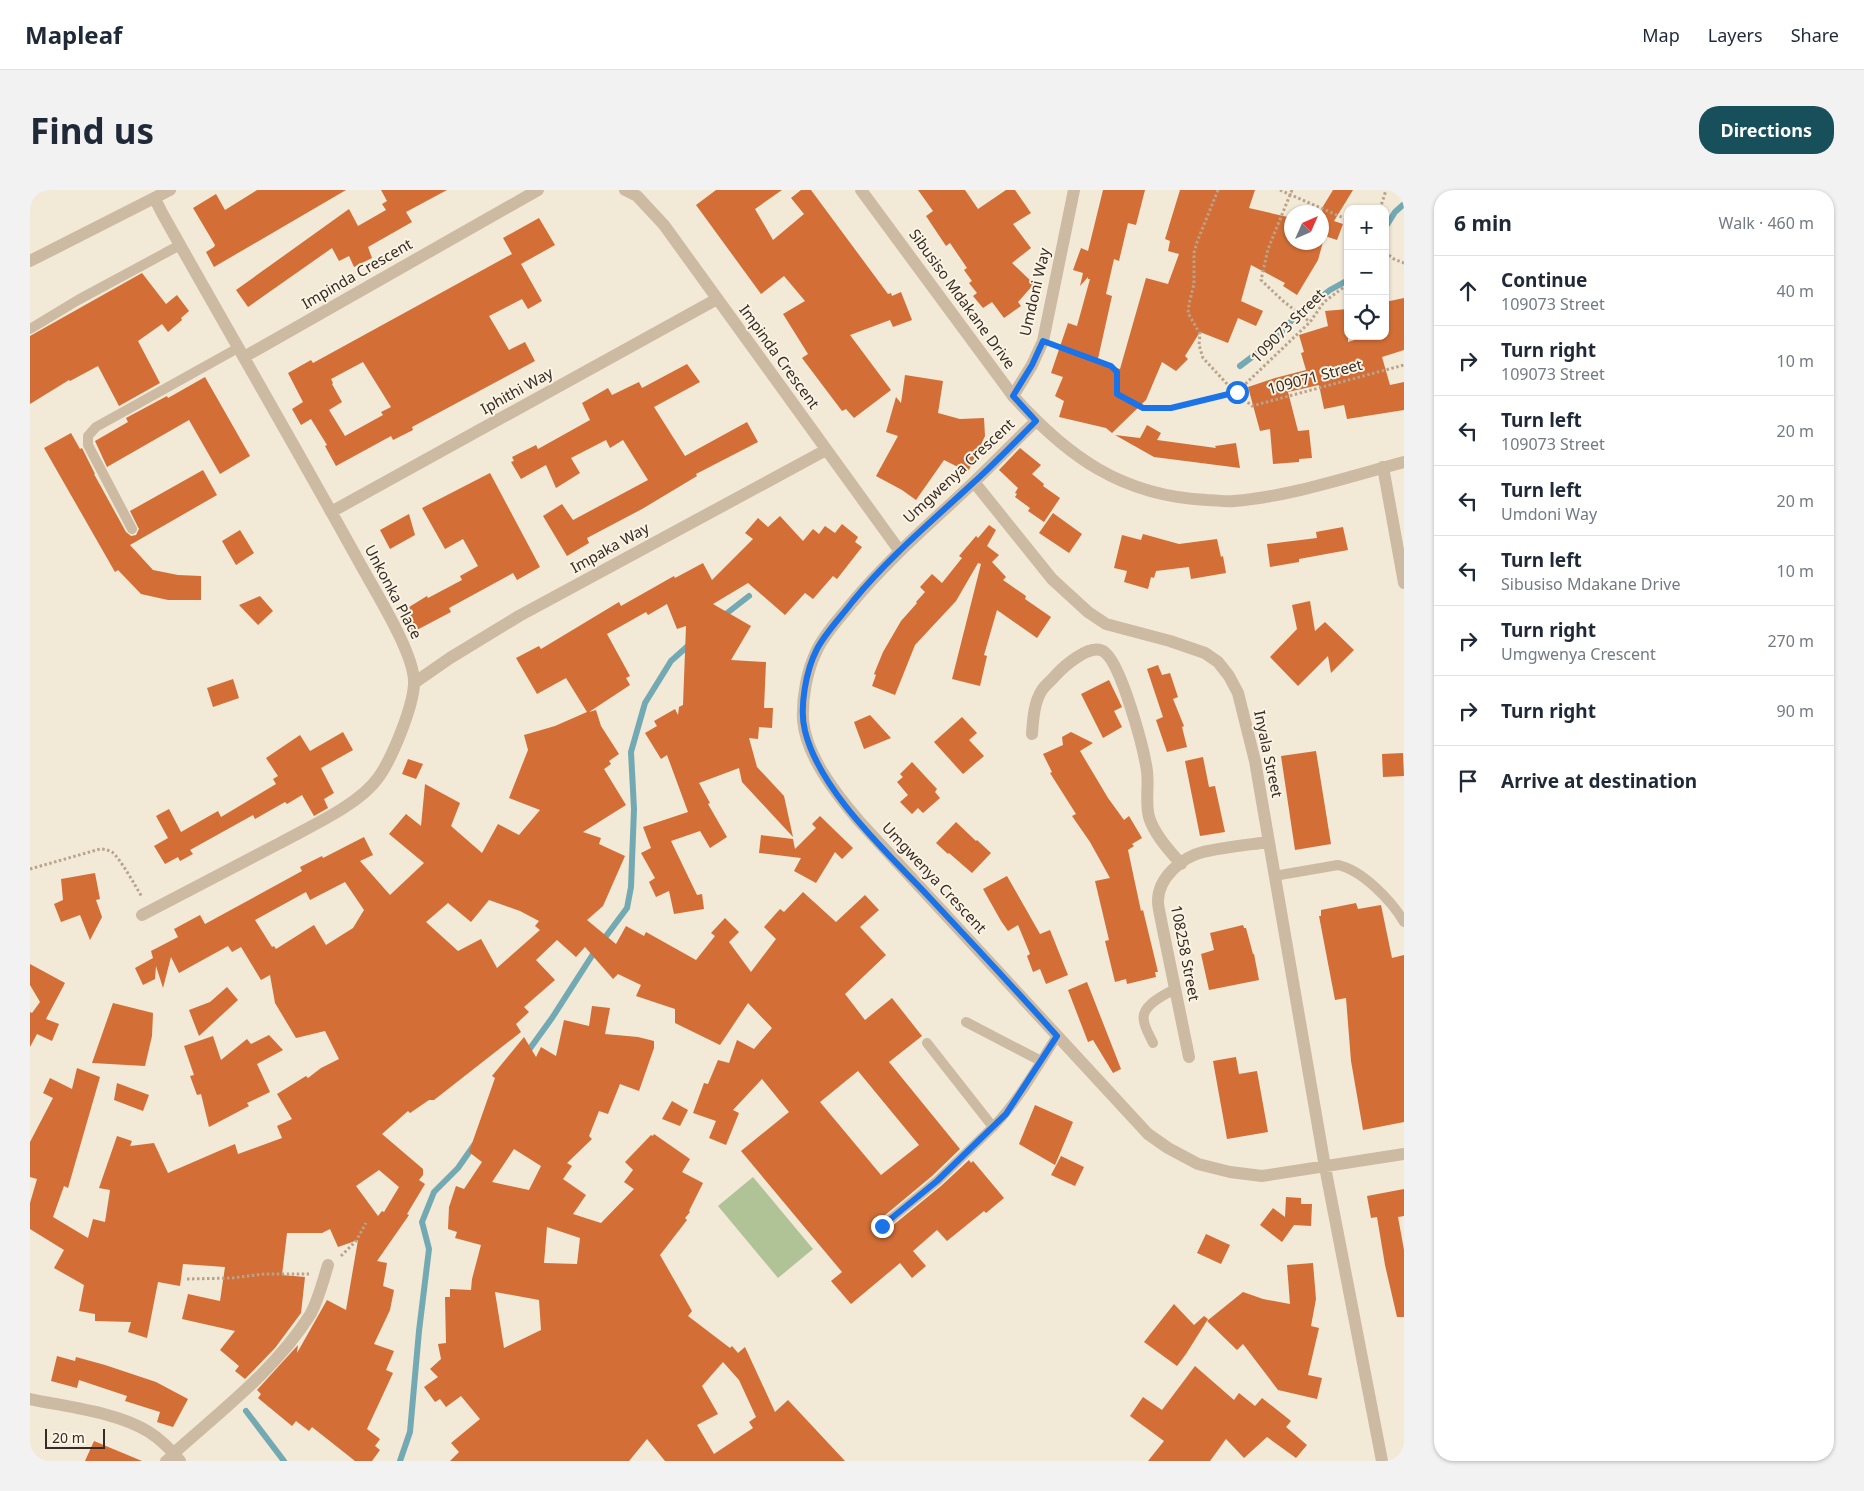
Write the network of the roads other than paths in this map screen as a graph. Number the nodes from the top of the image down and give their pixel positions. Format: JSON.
{"nodes":[{"id":1,"x":170,"y":190,"type":"edge"},
{"id":2,"x":538,"y":190,"type":"edge"},
{"id":3,"x":625,"y":190,"type":"edge"},
{"id":4,"x":861,"y":190,"type":"edge"},
{"id":5,"x":1074,"y":190,"type":"edge"},
{"id":6,"x":155,"y":199,"type":"junction"},
{"id":7,"x":180,"y":245,"type":"junction"},
{"id":8,"x":30,"y":261,"type":"edge"},
{"id":9,"x":718,"y":299,"type":"junction"},
{"id":10,"x":30,"y":329,"type":"edge"},
{"id":11,"x":241,"y":353,"type":"junction"},
{"id":12,"x":1013,"y":396,"type":"junction"},
{"id":13,"x":1036,"y":421,"type":"junction"},
{"id":14,"x":826,"y":450,"type":"junction"},
{"id":15,"x":1404,"y":462,"type":"edge"},
{"id":16,"x":1383,"y":468,"type":"junction"},
{"id":17,"x":974,"y":482,"type":"junction"},
{"id":18,"x":331,"y":512,"type":"junction"},
{"id":19,"x":132,"y":529,"type":"dead end"},
{"id":20,"x":899,"y":550,"type":"junction"},
{"id":21,"x":1404,"y":583,"type":"edge"},
{"id":22,"x":414,"y":683,"type":"junction"},
{"id":23,"x":1032,"y":734,"type":"dead end"},
{"id":24,"x":1268,"y":842,"type":"junction"},
{"id":25,"x":1181,"y":864,"type":"junction"},
{"id":26,"x":1274,"y":876,"type":"junction"},
{"id":27,"x":146,"y":913,"type":"road end"},
{"id":28,"x":1404,"y":922,"type":"edge"},
{"id":29,"x":1175,"y":989,"type":"junction"},
{"id":30,"x":966,"y":1022,"type":"dead end"},
{"id":31,"x":1057,"y":1036,"type":"junction"},
{"id":32,"x":927,"y":1043,"type":"dead end"},
{"id":33,"x":1152,"y":1043,"type":"dead end"},
{"id":34,"x":1189,"y":1057,"type":"dead end"},
{"id":35,"x":1041,"y":1061,"type":"junction"},
{"id":36,"x":993,"y":1127,"type":"junction"},
{"id":37,"x":1404,"y":1154,"type":"edge"},
{"id":38,"x":1325,"y":1167,"type":"junction"},
{"id":39,"x":882,"y":1226,"type":"dead end"},
{"id":40,"x":327,"y":1269,"type":"road end"},
{"id":41,"x":30,"y":1399,"type":"edge"},
{"id":42,"x":173,"y":1458,"type":"edge"},
{"id":43,"x":1382,"y":1461,"type":"edge"}],
"edges":[{"from":1,"to":6,"type":"street"},
{"from":2,"to":11,"type":"street","name":"Impinda Crescent"},
{"from":3,"to":9,"type":"street","name":"Impinda Crescent"},
{"from":4,"to":12,"type":"street","name":"Sibusiso Mdakane Drive"},
{"from":5,"to":12,"type":"street","name":"Umdoni Way"},
{"from":6,"to":7,"type":"street","name":"Unkonka Place"},
{"from":6,"to":8,"type":"street"},
{"from":7,"to":10,"type":"lane"},
{"from":7,"to":11,"type":"street","name":"Unkonka Place"},
{"from":9,"to":14,"type":"street","name":"Impinda Crescent"},
{"from":9,"to":18,"type":"street","name":"Iphithi Way"},
{"from":11,"to":18,"type":"street","name":"Unkonka Place"},
{"from":11,"to":19,"type":"lane"},
{"from":12,"to":13,"type":"street","name":"Sibusiso Mdakane Drive"},
{"from":13,"to":16,"type":"street","name":"Sibusiso Mdakane Drive"},
{"from":13,"to":17,"type":"street","name":"Umgwenya Crescent"},
{"from":14,"to":20,"type":"street","name":"Impinda Crescent"},
{"from":14,"to":22,"type":"street","name":"Impaka Way"},
{"from":15,"to":16,"type":"street","name":"Sibusiso Mdakane Drive"},
{"from":16,"to":21,"type":"street"},
{"from":17,"to":20,"type":"street","name":"Umgwenya Crescent"},
{"from":17,"to":24,"type":"street","name":"Inyala Street"},
{"from":18,"to":22,"type":"street","name":"Unkonka Place"},
{"from":20,"to":31,"type":"street","name":"Umgwenya Crescent"},
{"from":22,"to":27,"type":"street","name":"Unkonka Place"},
{"from":23,"to":25,"type":"street"},
{"from":24,"to":25,"type":"street","name":"108258 Street"},
{"from":24,"to":26,"type":"street","name":"Inyala Street"},
{"from":25,"to":29,"type":"street","name":"108258 Street"},
{"from":26,"to":28,"type":"lane"},
{"from":26,"to":38,"type":"street","name":"Inyala Street"},
{"from":29,"to":33,"type":"lane"},
{"from":29,"to":34,"type":"street","name":"108258 Street"},
{"from":30,"to":35,"type":"lane"},
{"from":31,"to":35,"type":"lane"},
{"from":31,"to":38,"type":"street","name":"Umgwenya Crescent"},
{"from":32,"to":36,"type":"lane"},
{"from":35,"to":36,"type":"lane"},
{"from":36,"to":39,"type":"lane"},
{"from":37,"to":38,"type":"street","name":"Umgwenya Crescent"},
{"from":38,"to":43,"type":"street","name":"Inyala Street"},
{"from":40,"to":42,"type":"street"},
{"from":41,"to":42,"type":"street"}]}
